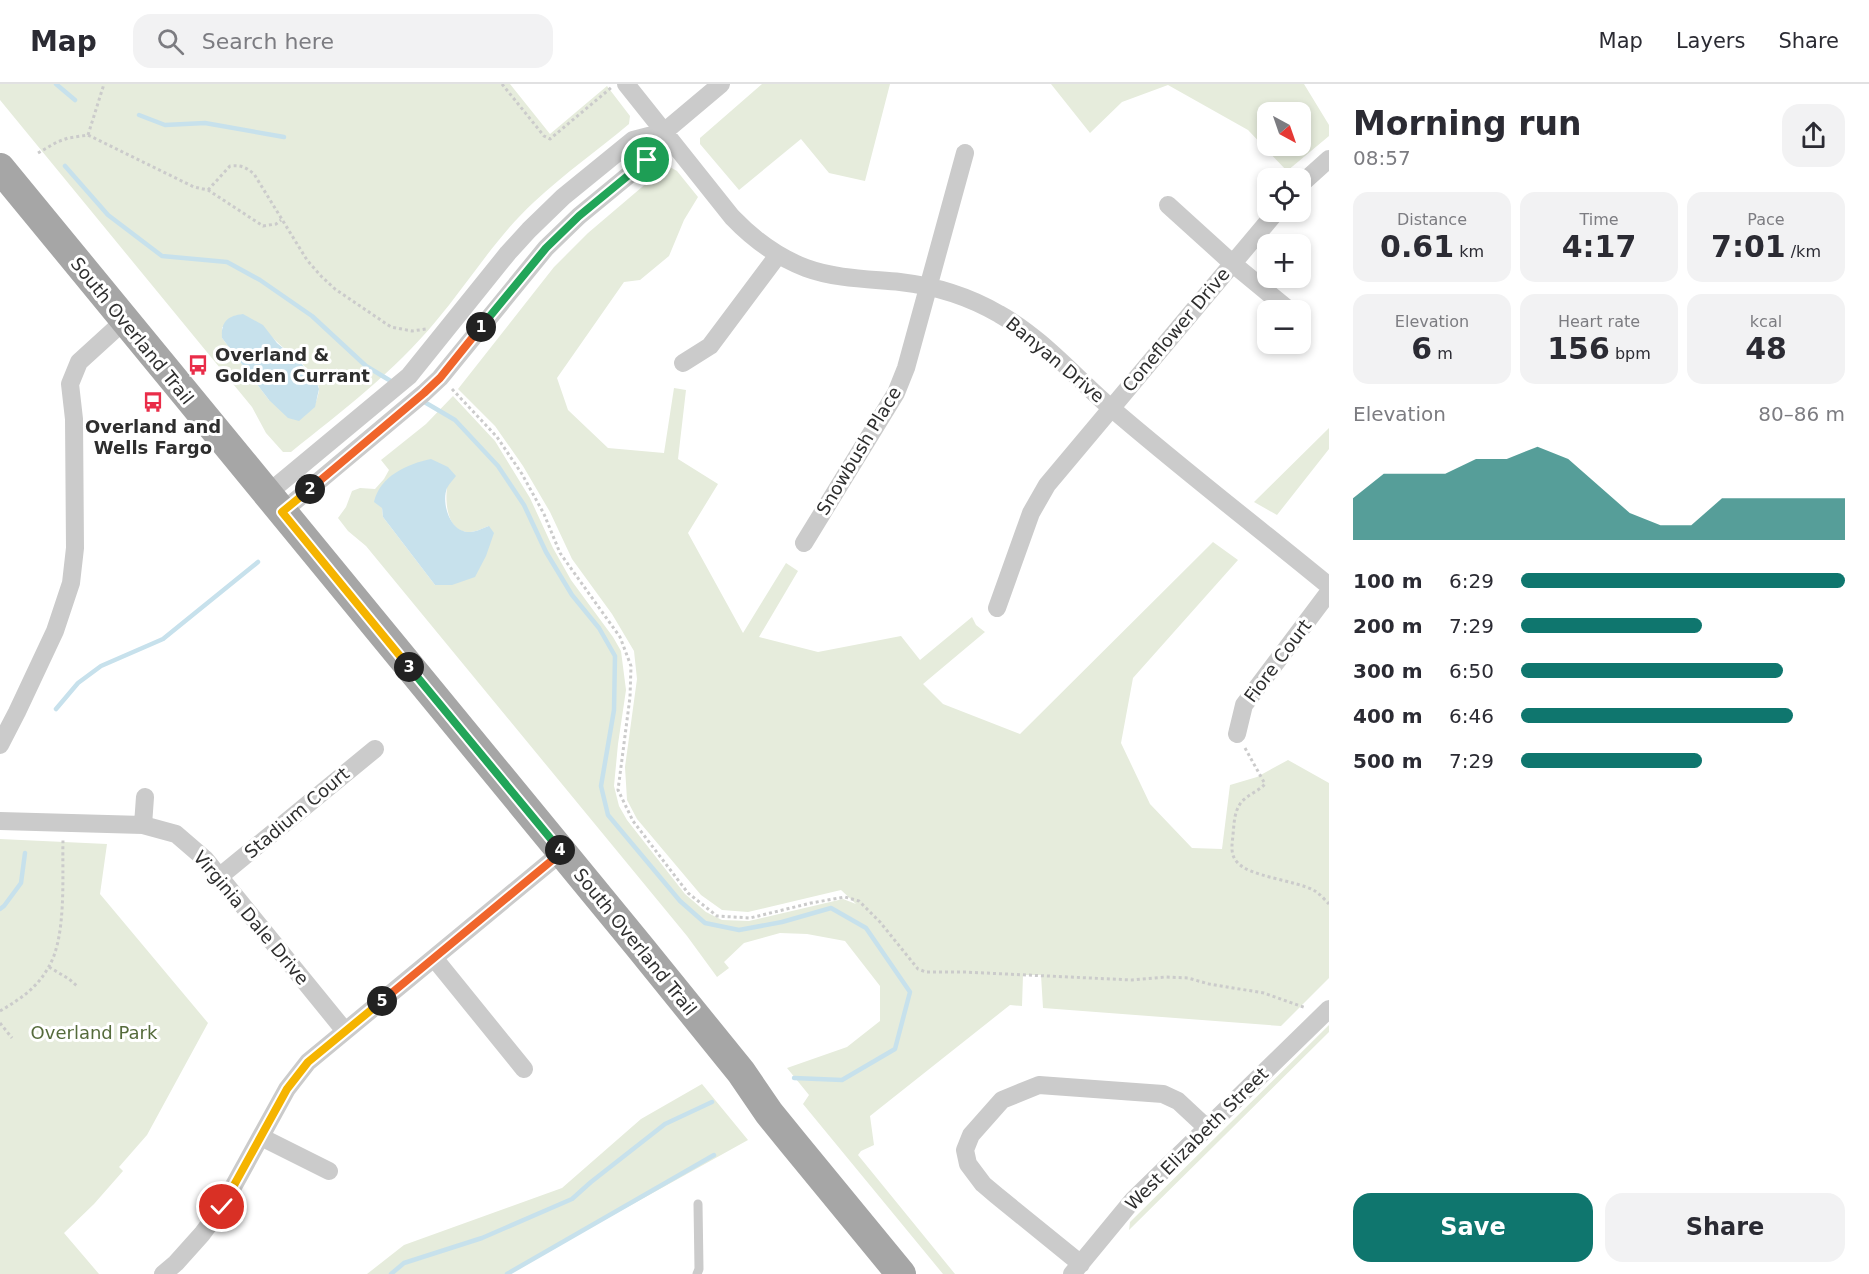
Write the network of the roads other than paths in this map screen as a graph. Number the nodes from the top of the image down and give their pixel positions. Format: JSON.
{"nodes":[{"id":1,"x":626,"y":84,"type":"edge"},
{"id":2,"x":721,"y":84,"type":"edge"},
{"id":3,"x":664,"y":132,"type":"junction"},
{"id":4,"x":965,"y":153,"type":"dead end"},
{"id":5,"x":1329,"y":159,"type":"edge"},
{"id":6,"x":0,"y":168,"type":"edge"},
{"id":7,"x":1311,"y":175,"type":"edge"},
{"id":8,"x":1168,"y":205,"type":"dead end"},
{"id":9,"x":1267,"y":222,"type":"edge"},
{"id":10,"x":778,"y":255,"type":"junction"},
{"id":11,"x":1232,"y":263,"type":"junction"},
{"id":12,"x":929,"y":286,"type":"junction"},
{"id":13,"x":1277,"y":300,"type":"edge"},
{"id":14,"x":124,"y":321,"type":"junction"},
{"id":15,"x":422,"y":360,"type":"junction"},
{"id":16,"x":683,"y":363,"type":"dead end"},
{"id":17,"x":440,"y":378,"type":"junction"},
{"id":18,"x":1111,"y":408,"type":"junction"},
{"id":19,"x":275,"y":503,"type":"junction"},
{"id":20,"x":804,"y":543,"type":"dead end"},
{"id":21,"x":1329,"y":586,"type":"edge"},
{"id":22,"x":1329,"y":592,"type":"edge"},
{"id":23,"x":997,"y":608,"type":"dead end"},
{"id":24,"x":1237,"y":734,"type":"road end"},
{"id":25,"x":0,"y":745,"type":"edge"},
{"id":26,"x":375,"y":749,"type":"dead end"},
{"id":27,"x":145,"y":797,"type":"dead end"},
{"id":28,"x":0,"y":821,"type":"edge"},
{"id":29,"x":143,"y":825,"type":"junction"},
{"id":30,"x":562,"y":852,"type":"junction"},
{"id":31,"x":219,"y":877,"type":"junction"},
{"id":32,"x":434,"y":958,"type":"junction"},
{"id":33,"x":1329,"y":1010,"type":"edge"},
{"id":34,"x":345,"y":1031,"type":"junction"},
{"id":35,"x":524,"y":1069,"type":"dead end"},
{"id":36,"x":1207,"y":1128,"type":"junction"},
{"id":37,"x":261,"y":1137,"type":"junction"},
{"id":38,"x":329,"y":1171,"type":"dead end"},
{"id":39,"x":698,"y":1204,"type":"dead end"},
{"id":40,"x":1077,"y":1269,"type":"edge"},
{"id":41,"x":163,"y":1274,"type":"edge"},
{"id":42,"x":697,"y":1274,"type":"edge"},
{"id":43,"x":901,"y":1274,"type":"edge"}],
"edges":[{"from":1,"to":3,"type":"street","name":"Banyan Drive"},
{"from":2,"to":3,"type":"street"},
{"from":3,"to":10,"type":"street","name":"Banyan Drive"},
{"from":3,"to":15,"type":"street"},
{"from":3,"to":17,"type":"street"},
{"from":4,"to":12,"type":"street","name":"Snowbush Place"},
{"from":5,"to":7,"type":"street"},
{"from":6,"to":14,"type":"main road","name":"South Overland Trail"},
{"from":8,"to":11,"type":"street"},
{"from":9,"to":11,"type":"street","name":"Coneflower Drive"},
{"from":10,"to":12,"type":"street","name":"Banyan Drive"},
{"from":10,"to":16,"type":"street"},
{"from":11,"to":13,"type":"street"},
{"from":11,"to":18,"type":"street","name":"Coneflower Drive"},
{"from":12,"to":18,"type":"street","name":"Banyan Drive"},
{"from":12,"to":20,"type":"street","name":"Snowbush Place"},
{"from":14,"to":19,"type":"main road","name":"South Overland Trail"},
{"from":14,"to":25,"type":"street"},
{"from":15,"to":17,"type":"street"},
{"from":15,"to":19,"type":"street"},
{"from":17,"to":19,"type":"street"},
{"from":18,"to":21,"type":"street","name":"Banyan Drive"},
{"from":18,"to":23,"type":"street","name":"Coneflower Drive"},
{"from":19,"to":30,"type":"main road","name":"South Overland Trail"},
{"from":22,"to":24,"type":"street","name":"Fiore Court"},
{"from":26,"to":31,"type":"street","name":"Stadium Court"},
{"from":27,"to":29,"type":"street"},
{"from":28,"to":29,"type":"street","name":"Virginia Dale Drive"},
{"from":29,"to":31,"type":"street","name":"Virginia Dale Drive"},
{"from":30,"to":32,"type":"street"},
{"from":30,"to":43,"type":"main road","name":"South Overland Trail"},
{"from":31,"to":34,"type":"street","name":"Virginia Dale Drive"},
{"from":32,"to":34,"type":"street"},
{"from":32,"to":35,"type":"street"},
{"from":33,"to":36,"type":"street","name":"West Elizabeth Street"},
{"from":34,"to":37,"type":"street"},
{"from":36,"to":40,"type":"street","name":"West Elizabeth Street"},
{"from":36,"to":40,"type":"street"},
{"from":37,"to":38,"type":"street"},
{"from":37,"to":41,"type":"street"},
{"from":39,"to":42,"type":"lane"}]}
